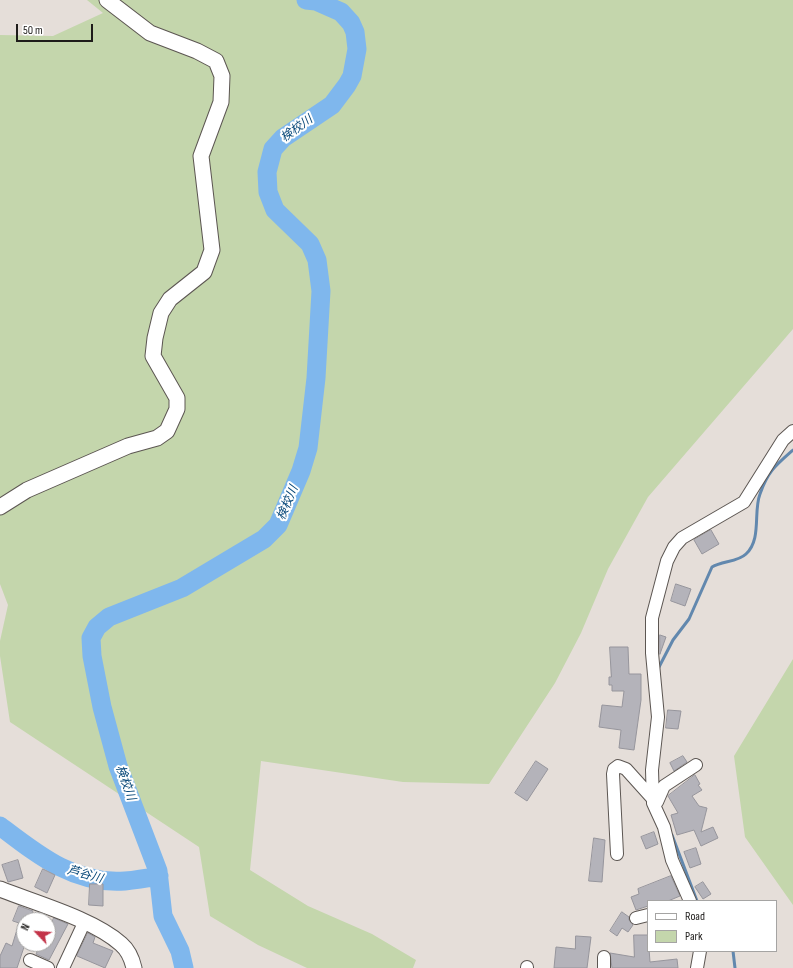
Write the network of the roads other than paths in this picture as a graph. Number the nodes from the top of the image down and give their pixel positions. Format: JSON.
{"nodes":[{"id":1,"x":108,"y":0,"type":"edge"},
{"id":2,"x":793,"y":431,"type":"edge"},
{"id":3,"x":0,"y":507,"type":"edge"},
{"id":4,"x":696,"y":765,"type":"dead end"},
{"id":5,"x":656,"y":799,"type":"junction"},
{"id":6,"x":617,"y":854,"type":"dead end"},
{"id":7,"x":0,"y":889,"type":"edge"},
{"id":8,"x":690,"y":900,"type":"edge"},
{"id":9,"x":84,"y":922,"type":"junction"},
{"id":10,"x":700,"y":952,"type":"edge"},
{"id":11,"x":30,"y":960,"type":"dead end"},
{"id":12,"x":48,"y":968,"type":"edge"},
{"id":13,"x":63,"y":968,"type":"edge"},
{"id":14,"x":134,"y":968,"type":"edge"},
{"id":15,"x":697,"y":968,"type":"edge"}],
"edges":[{"from":1,"to":3,"type":"street"},
{"from":2,"to":5,"type":"street"},
{"from":4,"to":5,"type":"street"},
{"from":5,"to":6,"type":"street"},
{"from":5,"to":8,"type":"street"},
{"from":7,"to":9,"type":"street"},
{"from":9,"to":13,"type":"street"},
{"from":9,"to":14,"type":"street"},
{"from":10,"to":15,"type":"street"},
{"from":11,"to":12,"type":"street"}]}
